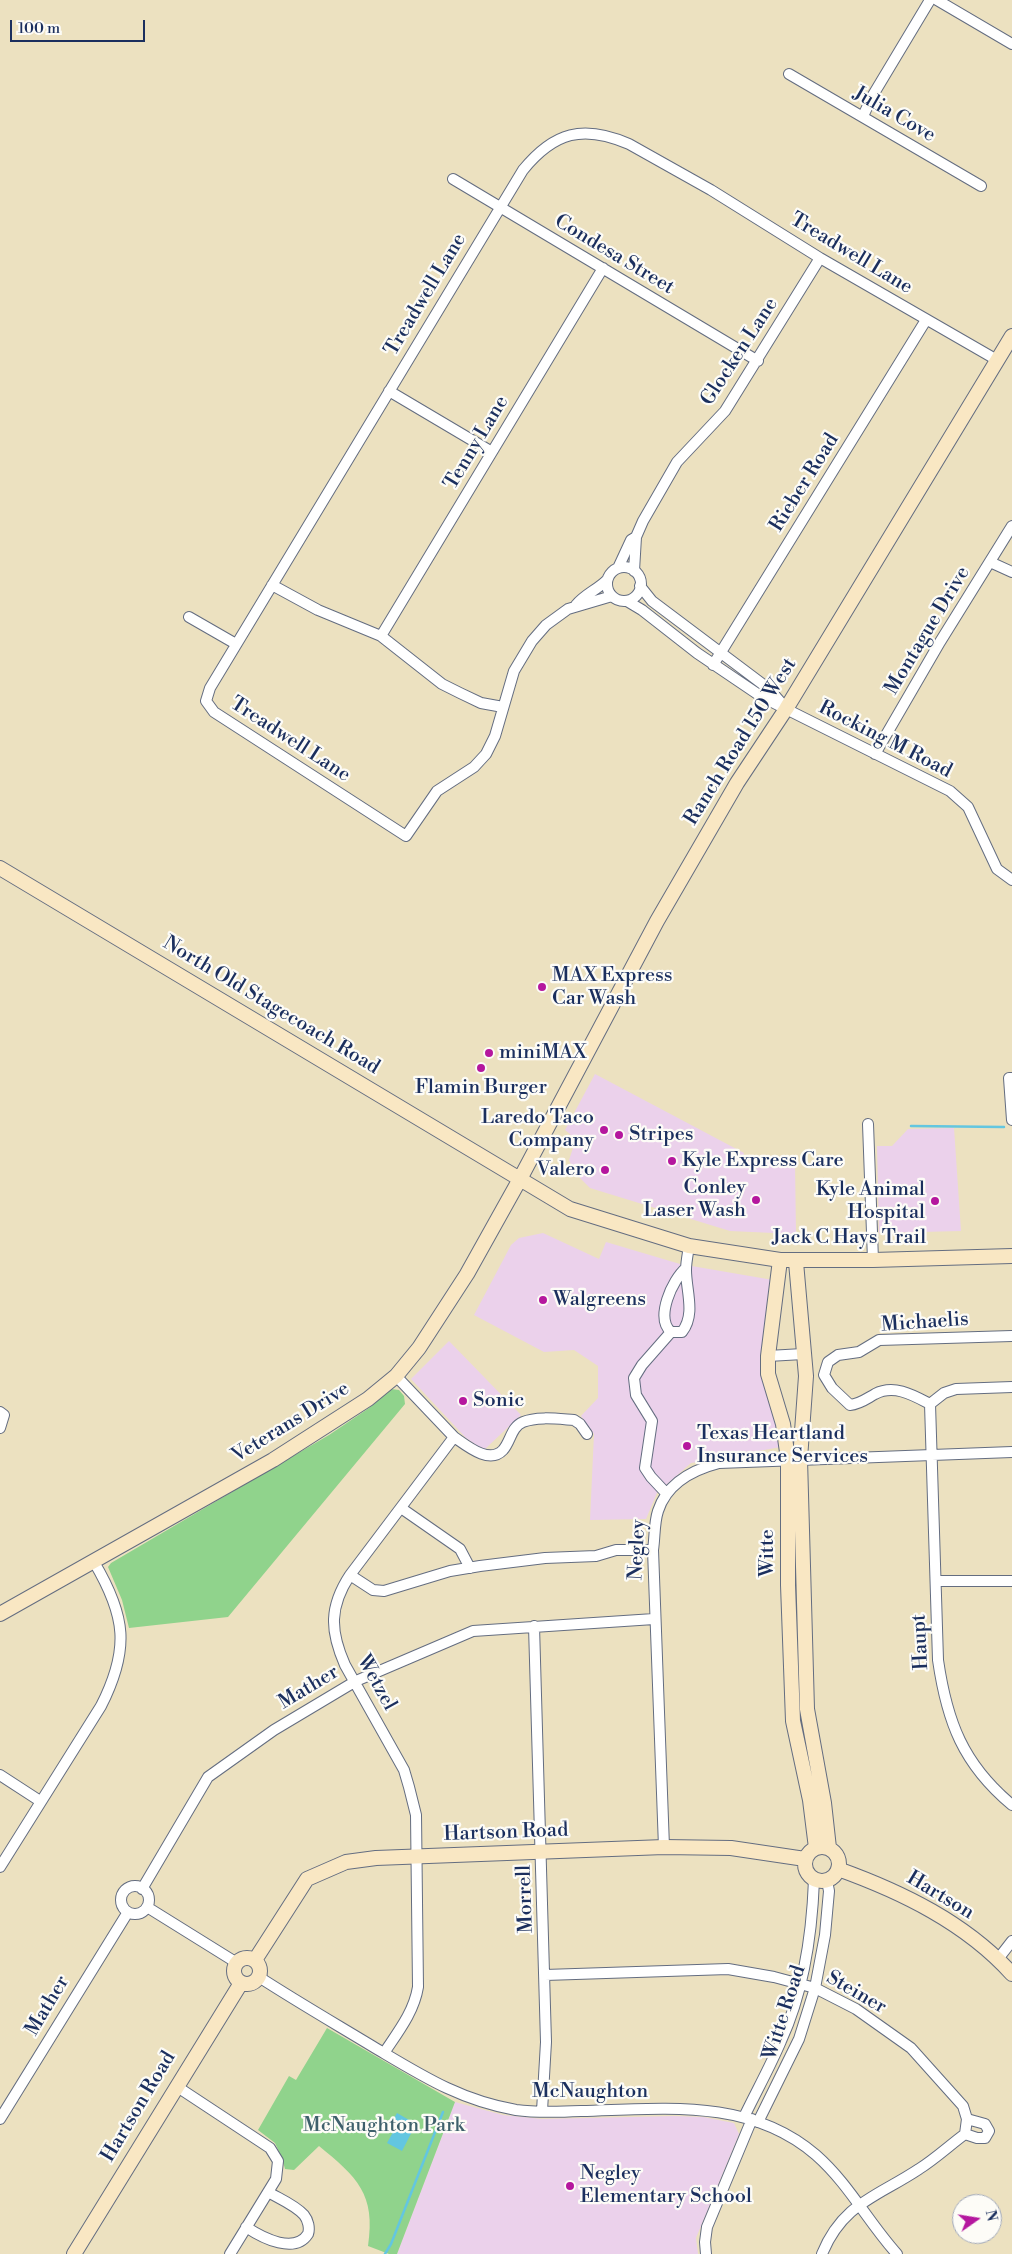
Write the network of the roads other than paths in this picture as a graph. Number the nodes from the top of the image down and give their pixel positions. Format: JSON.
{"nodes":[{"id":1,"x":930,"y":0,"type":"edge"},
{"id":2,"x":937,"y":0,"type":"edge"},
{"id":3,"x":1012,"y":44,"type":"edge"},
{"id":4,"x":789,"y":74,"type":"dead end"},
{"id":5,"x":863,"y":116,"type":"junction"},
{"id":6,"x":453,"y":179,"type":"dead end"},
{"id":7,"x":981,"y":186,"type":"dead end"},
{"id":8,"x":500,"y":208,"type":"junction"},
{"id":9,"x":820,"y":258,"type":"junction"},
{"id":10,"x":603,"y":268,"type":"junction"},
{"id":11,"x":926,"y":320,"type":"junction"},
{"id":12,"x":1012,"y":336,"type":"edge"},
{"id":13,"x":997,"y":360,"type":"junction"},
{"id":14,"x":758,"y":361,"type":"junction"},
{"id":15,"x":389,"y":391,"type":"junction"},
{"id":16,"x":492,"y":452,"type":"junction"},
{"id":17,"x":1012,"y":526,"type":"edge"},
{"id":18,"x":636,"y":537,"type":"junction"},
{"id":19,"x":990,"y":562,"type":"junction"},
{"id":20,"x":618,"y":568,"type":"junction"},
{"id":21,"x":634,"y":571,"type":"junction"},
{"id":22,"x":1012,"y":572,"type":"edge"},
{"id":23,"x":608,"y":580,"type":"junction"},
{"id":24,"x":272,"y":585,"type":"junction"},
{"id":25,"x":640,"y":586,"type":"junction"},
{"id":26,"x":612,"y":596,"type":"junction"},
{"id":27,"x":627,"y":601,"type":"junction"},
{"id":28,"x":576,"y":605,"type":"junction"},
{"id":29,"x":189,"y":617,"type":"dead end"},
{"id":30,"x":381,"y":636,"type":"junction"},
{"id":31,"x":236,"y":644,"type":"junction"},
{"id":32,"x":720,"y":654,"type":"junction"},
{"id":33,"x":713,"y":665,"type":"junction"},
{"id":34,"x":503,"y":707,"type":"junction"},
{"id":35,"x":786,"y":709,"type":"junction"},
{"id":36,"x":875,"y":754,"type":"junction"},
{"id":37,"x":0,"y":868,"type":"edge"},
{"id":38,"x":1012,"y":880,"type":"edge"},
{"id":39,"x":1010,"y":1078,"type":"edge"},
{"id":40,"x":1012,"y":1120,"type":"edge"},
{"id":41,"x":868,"y":1124,"type":"dead end"},
{"id":42,"x":520,"y":1179,"type":"junction"},
{"id":43,"x":690,"y":1246,"type":"junction"},
{"id":44,"x":1012,"y":1256,"type":"edge"},
{"id":45,"x":780,"y":1260,"type":"junction"},
{"id":46,"x":872,"y":1260,"type":"junction"},
{"id":47,"x":796,"y":1262,"type":"junction"},
{"id":48,"x":686,"y":1268,"type":"junction"},
{"id":49,"x":671,"y":1332,"type":"junction"},
{"id":50,"x":1012,"y":1336,"type":"edge"},
{"id":51,"x":802,"y":1354,"type":"junction"},
{"id":52,"x":768,"y":1356,"type":"junction"},
{"id":53,"x":396,"y":1376,"type":"junction"},
{"id":54,"x":806,"y":1376,"type":"junction"},
{"id":55,"x":824,"y":1376,"type":"junction"},
{"id":56,"x":1012,"y":1387,"type":"edge"},
{"id":57,"x":930,"y":1404,"type":"junction"},
{"id":58,"x":0,"y":1412,"type":"edge"},
{"id":59,"x":0,"y":1428,"type":"edge"},
{"id":60,"x":587,"y":1434,"type":"dead end"},
{"id":61,"x":454,"y":1437,"type":"junction"},
{"id":62,"x":1012,"y":1452,"type":"edge"},
{"id":63,"x":932,"y":1454,"type":"junction"},
{"id":64,"x":794,"y":1459,"type":"junction"},
{"id":65,"x":666,"y":1493,"type":"junction"},
{"id":66,"x":401,"y":1508,"type":"junction"},
{"id":67,"x":653,"y":1550,"type":"junction"},
{"id":68,"x":94,"y":1562,"type":"junction"},
{"id":69,"x":470,"y":1568,"type":"junction"},
{"id":70,"x":350,"y":1575,"type":"junction"},
{"id":71,"x":1012,"y":1580,"type":"edge"},
{"id":72,"x":936,"y":1581,"type":"junction"},
{"id":73,"x":0,"y":1614,"type":"edge"},
{"id":74,"x":654,"y":1619,"type":"junction"},
{"id":75,"x":534,"y":1626,"type":"junction"},
{"id":76,"x":791,"y":1662,"type":"junction"},
{"id":77,"x":806,"y":1662,"type":"junction"},
{"id":78,"x":356,"y":1681,"type":"junction"},
{"id":79,"x":808,"y":1756,"type":"junction"},
{"id":80,"x":0,"y":1775,"type":"edge"},
{"id":81,"x":40,"y":1801,"type":"junction"},
{"id":82,"x":1012,"y":1805,"type":"edge"},
{"id":83,"x":664,"y":1847,"type":"junction"},
{"id":84,"x":822,"y":1848,"type":"junction"},
{"id":85,"x":542,"y":1852,"type":"junction"},
{"id":86,"x":416,"y":1857,"type":"junction"},
{"id":87,"x":805,"y":1859,"type":"junction"},
{"id":88,"x":0,"y":1867,"type":"edge"},
{"id":89,"x":838,"y":1869,"type":"junction"},
{"id":90,"x":821,"y":1880,"type":"junction"},
{"id":91,"x":142,"y":1889,"type":"junction"},
{"id":92,"x":147,"y":1907,"type":"junction"},
{"id":93,"x":128,"y":1912,"type":"junction"},
{"id":94,"x":1012,"y":1941,"type":"edge"},
{"id":95,"x":998,"y":1958,"type":"junction"},
{"id":96,"x":255,"y":1960,"type":"junction"},
{"id":97,"x":236,"y":1963,"type":"junction"},
{"id":98,"x":1012,"y":1974,"type":"edge"},
{"id":99,"x":545,"y":1975,"type":"junction"},
{"id":100,"x":259,"y":1977,"type":"junction"},
{"id":101,"x":240,"y":1982,"type":"junction"},
{"id":102,"x":799,"y":1984,"type":"junction"},
{"id":103,"x":815,"y":1988,"type":"junction"},
{"id":104,"x":384,"y":2053,"type":"junction"},
{"id":105,"x":176,"y":2086,"type":"junction"},
{"id":106,"x":542,"y":2111,"type":"junction"},
{"id":107,"x":0,"y":2119,"type":"edge"},
{"id":108,"x":967,"y":2119,"type":"junction"},
{"id":109,"x":751,"y":2120,"type":"junction"},
{"id":110,"x":965,"y":2134,"type":"junction"},
{"id":111,"x":268,"y":2192,"type":"junction"},
{"id":112,"x":859,"y":2203,"type":"junction"},
{"id":113,"x":246,"y":2227,"type":"junction"},
{"id":114,"x":895,"y":2253,"type":"edge"},
{"id":115,"x":74,"y":2254,"type":"edge"},
{"id":116,"x":230,"y":2254,"type":"edge"},
{"id":117,"x":706,"y":2254,"type":"edge"},
{"id":118,"x":822,"y":2254,"type":"edge"}],
"edges":[{"from":1,"to":5,"type":"street"},
{"from":2,"to":3,"type":"street"},
{"from":4,"to":5,"type":"street","name":"Julia Cove"},
{"from":5,"to":7,"type":"street","name":"Julia Cove"},
{"from":6,"to":8,"type":"street","name":"Condesa Street"},
{"from":8,"to":9,"type":"street","name":"Treadwell Lane"},
{"from":8,"to":10,"type":"street","name":"Condesa Street"},
{"from":8,"to":15,"type":"street","name":"Treadwell Lane"},
{"from":9,"to":11,"type":"street","name":"Treadwell Lane"},
{"from":9,"to":14,"type":"street","name":"Glocken Lane"},
{"from":10,"to":14,"type":"street","name":"Condesa Street"},
{"from":10,"to":16,"type":"street","name":"Tenny Lane"},
{"from":11,"to":13,"type":"street","name":"Treadwell Lane"},
{"from":11,"to":32,"type":"street","name":"Rieber Road"},
{"from":12,"to":13,"type":"street","name":"Ranch Road 150 West"},
{"from":13,"to":35,"type":"street","name":"Ranch Road 150 West"},
{"from":14,"to":18,"type":"street","name":"Glocken Lane"},
{"from":15,"to":16,"type":"street"},
{"from":15,"to":24,"type":"street","name":"Treadwell Lane"},
{"from":16,"to":30,"type":"street","name":"Tenny Lane"},
{"from":17,"to":19,"type":"street","name":"Montague Drive"},
{"from":18,"to":20,"type":"street","name":"Glocken Lane"},
{"from":18,"to":21,"type":"street","name":"Glocken Lane"},
{"from":19,"to":22,"type":"street"},
{"from":19,"to":36,"type":"street","name":"Montague Drive"},
{"from":20,"to":21,"type":"street"},
{"from":20,"to":23,"type":"street"},
{"from":21,"to":25,"type":"street"},
{"from":23,"to":26,"type":"street"},
{"from":23,"to":28,"type":"street"},
{"from":24,"to":30,"type":"street"},
{"from":24,"to":31,"type":"street","name":"Treadwell Lane"},
{"from":25,"to":27,"type":"street"},
{"from":25,"to":32,"type":"street"},
{"from":26,"to":27,"type":"street"},
{"from":26,"to":28,"type":"street"},
{"from":27,"to":33,"type":"street","name":"Rocking M Road"},
{"from":28,"to":34,"type":"street"},
{"from":29,"to":31,"type":"street"},
{"from":30,"to":34,"type":"street"},
{"from":31,"to":34,"type":"street","name":"Treadwell Lane"},
{"from":32,"to":33,"type":"street","name":"Rieber Road"},
{"from":32,"to":35,"type":"street"},
{"from":33,"to":35,"type":"street","name":"Rocking M Road"},
{"from":35,"to":36,"type":"street","name":"Rocking M Road"},
{"from":35,"to":42,"type":"street","name":"Ranch Road 150 West"},
{"from":36,"to":38,"type":"street","name":"Rocking M Road"},
{"from":37,"to":42,"type":"street","name":"North Old Stagecoach Road"},
{"from":39,"to":40,"type":"street"},
{"from":41,"to":46,"type":"street"},
{"from":42,"to":43,"type":"street","name":"Jack C Hays Trail"},
{"from":42,"to":53,"type":"street","name":"Veterans Drive"},
{"from":43,"to":45,"type":"street","name":"Jack C Hays Trail"},
{"from":43,"to":48,"type":"street"},
{"from":44,"to":46,"type":"street","name":"Jack C Hays Trail"},
{"from":45,"to":47,"type":"street","name":"Jack C Hays Trail"},
{"from":45,"to":52,"type":"street","name":"Witte"},
{"from":46,"to":47,"type":"street","name":"Jack C Hays Trail"},
{"from":47,"to":51,"type":"street","name":"Witte"},
{"from":48,"to":49,"type":"street"},
{"from":48,"to":49,"type":"street"},
{"from":49,"to":65,"type":"street"},
{"from":50,"to":55,"type":"street","name":"Michaelis"},
{"from":51,"to":52,"type":"street"},
{"from":51,"to":54,"type":"street","name":"Witte"},
{"from":52,"to":64,"type":"street","name":"Witte"},
{"from":53,"to":61,"type":"street"},
{"from":53,"to":68,"type":"street","name":"Veterans Drive"},
{"from":54,"to":55,"type":"street"},
{"from":54,"to":64,"type":"street","name":"Witte"},
{"from":55,"to":57,"type":"street"},
{"from":56,"to":57,"type":"street"},
{"from":57,"to":63,"type":"street","name":"Haupt"},
{"from":58,"to":59,"type":"street"},
{"from":60,"to":61,"type":"street"},
{"from":61,"to":66,"type":"street","name":"Wetzel"},
{"from":62,"to":63,"type":"street","name":"Negley"},
{"from":63,"to":64,"type":"street","name":"Negley"},
{"from":63,"to":72,"type":"street","name":"Haupt"},
{"from":64,"to":65,"type":"street","name":"Negley"},
{"from":64,"to":76,"type":"street","name":"Witte"},
{"from":64,"to":77,"type":"street","name":"Witte"},
{"from":65,"to":67,"type":"street","name":"Negley"},
{"from":66,"to":69,"type":"street"},
{"from":66,"to":70,"type":"street","name":"Wetzel"},
{"from":67,"to":69,"type":"street"},
{"from":67,"to":74,"type":"street","name":"Negley"},
{"from":68,"to":73,"type":"street","name":"Veterans Drive"},
{"from":68,"to":81,"type":"street"},
{"from":69,"to":70,"type":"street"},
{"from":70,"to":78,"type":"street","name":"Wetzel"},
{"from":71,"to":72,"type":"street"},
{"from":72,"to":82,"type":"street","name":"Haupt"},
{"from":74,"to":75,"type":"street","name":"Mather"},
{"from":74,"to":83,"type":"street","name":"Negley"},
{"from":75,"to":78,"type":"street","name":"Mather"},
{"from":75,"to":85,"type":"street","name":"Morrell"},
{"from":76,"to":77,"type":"street"},
{"from":76,"to":79,"type":"street","name":"Witte"},
{"from":77,"to":79,"type":"street","name":"Witte"},
{"from":78,"to":86,"type":"street","name":"Wetzel"},
{"from":78,"to":91,"type":"street","name":"Mather"},
{"from":79,"to":84,"type":"street","name":"Witte"},
{"from":80,"to":81,"type":"street"},
{"from":81,"to":88,"type":"street"},
{"from":83,"to":85,"type":"street","name":"Hartson Road"},
{"from":83,"to":87,"type":"street","name":"Hartson Road"},
{"from":84,"to":87,"type":"street"},
{"from":84,"to":89,"type":"street"},
{"from":85,"to":86,"type":"street","name":"Hartson Road"},
{"from":85,"to":99,"type":"street","name":"Morrell"},
{"from":86,"to":96,"type":"street","name":"Hartson Road"},
{"from":86,"to":104,"type":"street","name":"Wetzel"},
{"from":87,"to":90,"type":"street"},
{"from":89,"to":90,"type":"street"},
{"from":89,"to":95,"type":"street","name":"Hartson"},
{"from":90,"to":102,"type":"street","name":"Witte Road"},
{"from":90,"to":103,"type":"street","name":"Witte Road"},
{"from":91,"to":92,"type":"street"},
{"from":91,"to":93,"type":"street"},
{"from":92,"to":93,"type":"street"},
{"from":92,"to":97,"type":"street"},
{"from":93,"to":107,"type":"street","name":"Mather"},
{"from":94,"to":95,"type":"street"},
{"from":95,"to":98,"type":"street","name":"Hartson"},
{"from":96,"to":97,"type":"street"},
{"from":96,"to":100,"type":"street"},
{"from":97,"to":101,"type":"street"},
{"from":99,"to":102,"type":"street","name":"Steiner"},
{"from":99,"to":106,"type":"street","name":"Morrell"},
{"from":100,"to":101,"type":"street"},
{"from":100,"to":104,"type":"street","name":"McNaughton"},
{"from":101,"to":105,"type":"street","name":"Hartson Road"},
{"from":102,"to":103,"type":"street","name":"Steiner"},
{"from":102,"to":109,"type":"street","name":"Witte Road"},
{"from":103,"to":108,"type":"street","name":"Steiner"},
{"from":103,"to":109,"type":"street","name":"Witte Road"},
{"from":104,"to":106,"type":"street","name":"McNaughton"},
{"from":105,"to":111,"type":"street"},
{"from":105,"to":115,"type":"street","name":"Hartson Road"},
{"from":106,"to":109,"type":"street","name":"McNaughton"},
{"from":108,"to":110,"type":"street"},
{"from":108,"to":110,"type":"street"},
{"from":109,"to":112,"type":"street","name":"McNaughton"},
{"from":109,"to":117,"type":"street"},
{"from":110,"to":112,"type":"street"},
{"from":111,"to":113,"type":"street"},
{"from":111,"to":113,"type":"street"},
{"from":112,"to":114,"type":"street","name":"McNaughton"},
{"from":112,"to":118,"type":"street"},
{"from":113,"to":116,"type":"street"}]}
